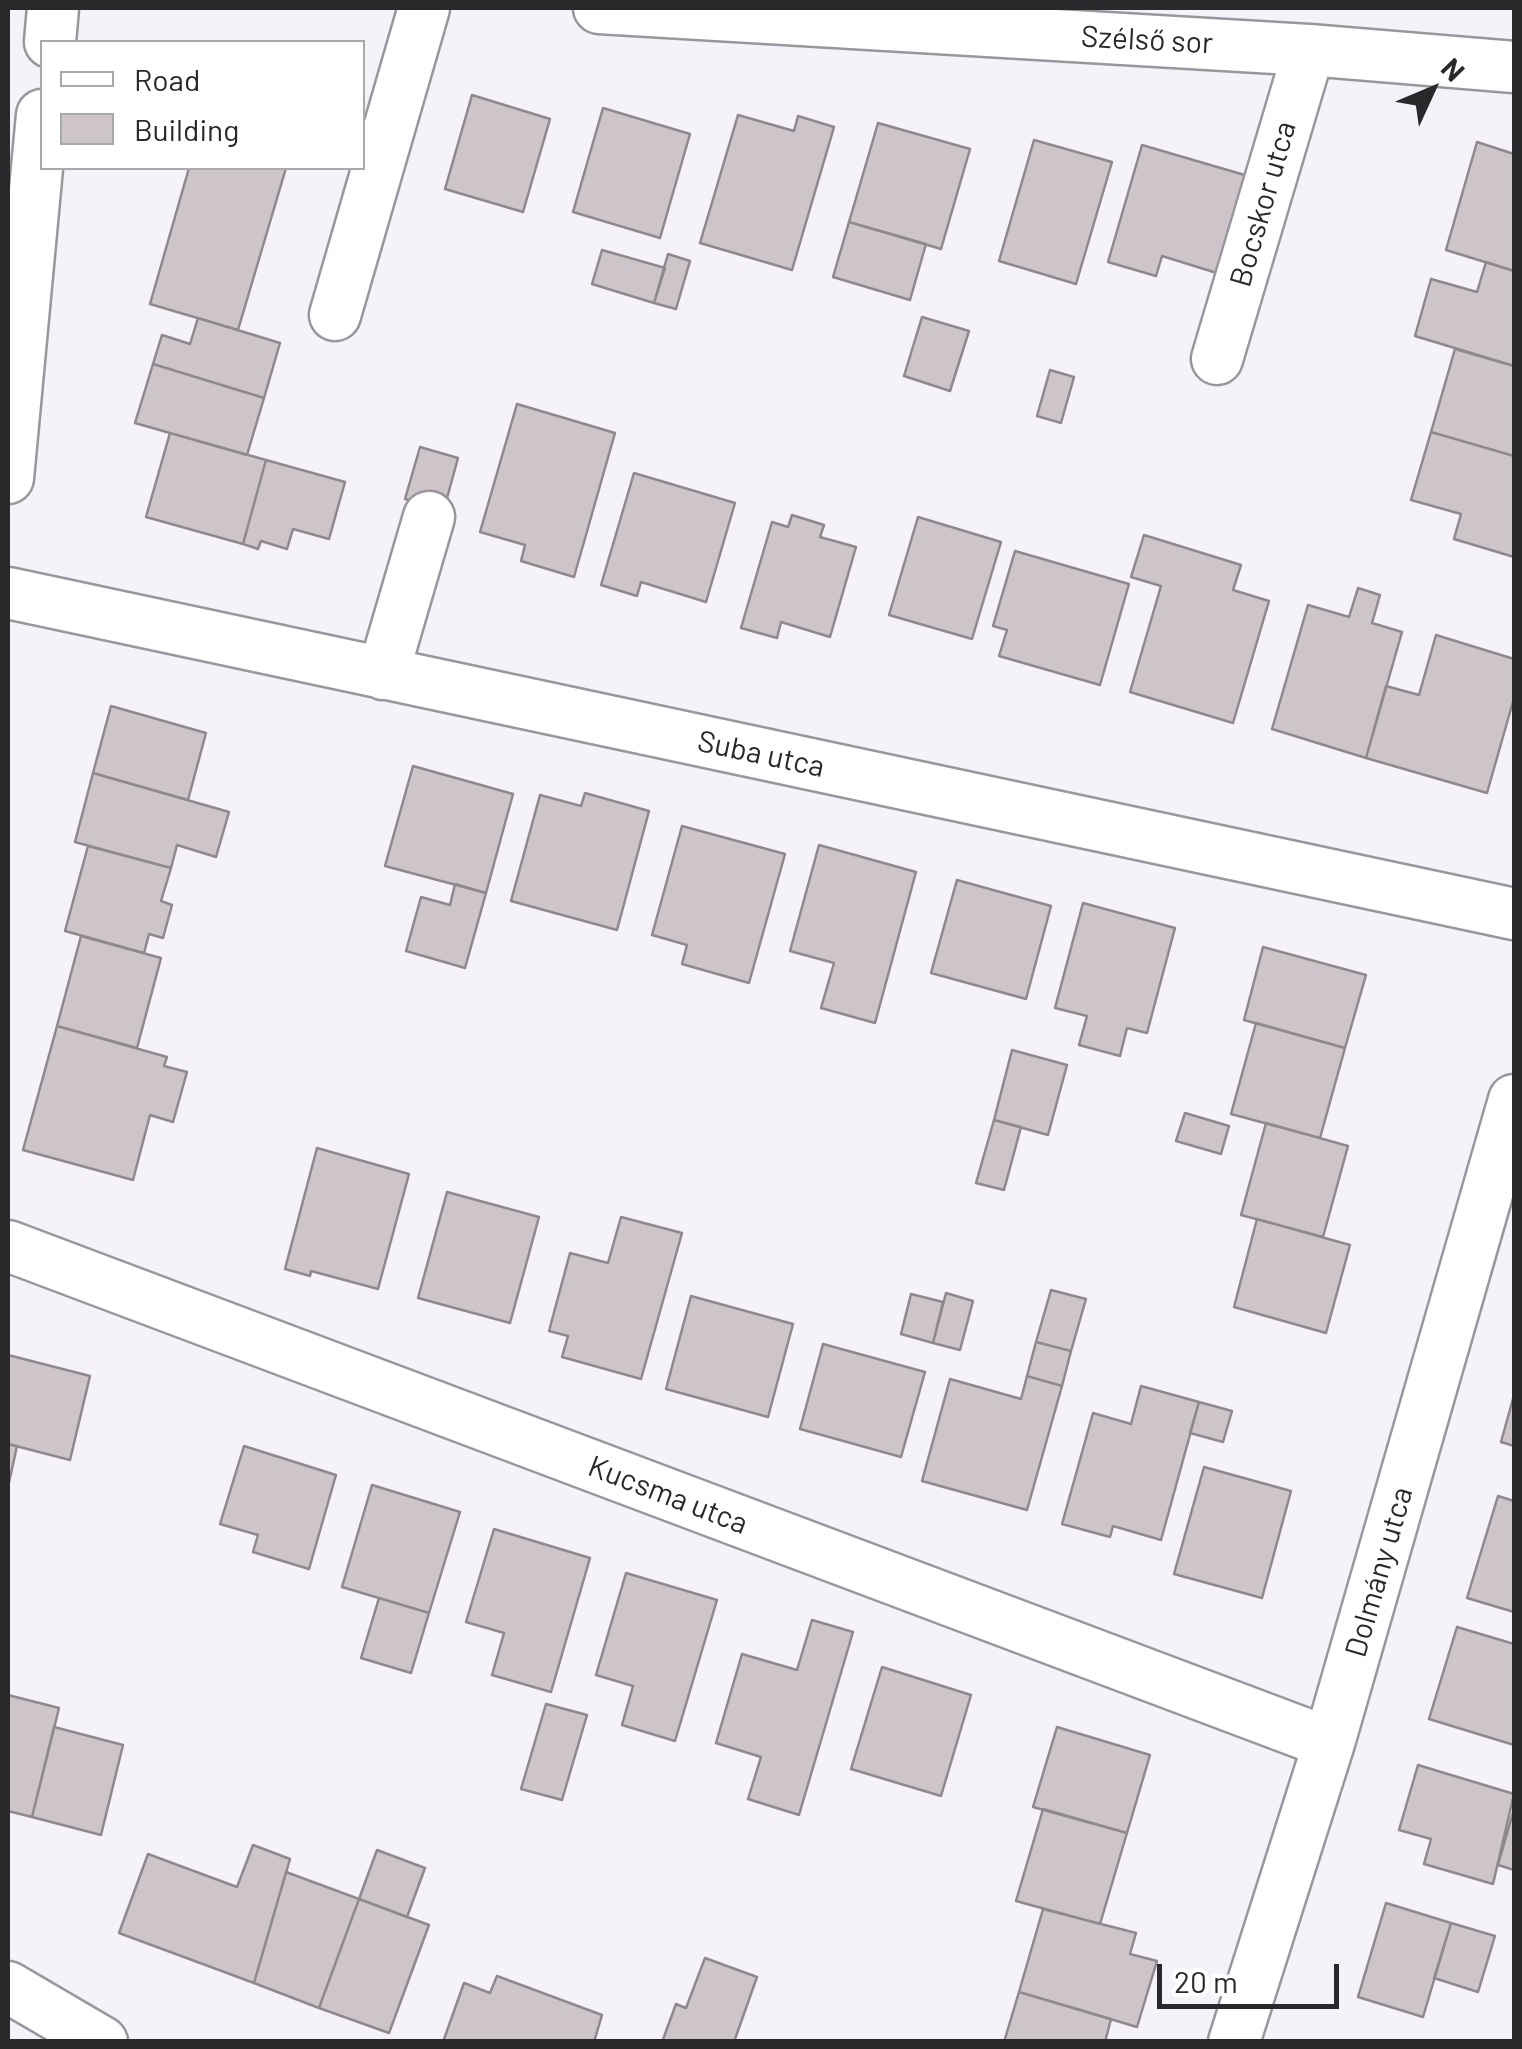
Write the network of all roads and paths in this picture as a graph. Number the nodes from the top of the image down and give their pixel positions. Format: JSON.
{"nodes":[{"id":1,"x":53,"y":8,"type":"edge"},
{"id":2,"x":424,"y":8,"type":"edge"},
{"id":3,"x":599,"y":8,"type":"edge"},
{"id":4,"x":50,"y":40,"type":"edge"},
{"id":5,"x":1308,"y":50,"type":"junction"},
{"id":6,"x":1514,"y":67,"type":"edge"},
{"id":7,"x":40,"y":136,"type":"edge"},
{"id":8,"x":335,"y":315,"type":"dead end"},
{"id":9,"x":1217,"y":359,"type":"dead end"},
{"id":10,"x":8,"y":478,"type":"edge"},
{"id":11,"x":429,"y":517,"type":"dead end"},
{"id":12,"x":8,"y":593,"type":"edge"},
{"id":13,"x":384,"y":674,"type":"junction"},
{"id":14,"x":1514,"y":914,"type":"edge"},
{"id":15,"x":1514,"y":1100,"type":"edge"},
{"id":16,"x":8,"y":1246,"type":"edge"},
{"id":17,"x":1329,"y":1743,"type":"junction"},
{"id":18,"x":8,"y":1987,"type":"edge"},
{"id":19,"x":102,"y":2042,"type":"edge"},
{"id":20,"x":1234,"y":2042,"type":"edge"}],
"edges":[{"from":1,"to":4,"type":"street"},
{"from":2,"to":8,"type":"street"},
{"from":3,"to":5,"type":"street","name":"Szélső sor"},
{"from":5,"to":6,"type":"street","name":"Szélső sor"},
{"from":5,"to":9,"type":"street","name":"Bocskor utca"},
{"from":7,"to":10,"type":"street"},
{"from":11,"to":13,"type":"street"},
{"from":12,"to":13,"type":"street","name":"Suba utca"},
{"from":13,"to":14,"type":"street","name":"Suba utca"},
{"from":15,"to":17,"type":"street","name":"Dolmány utca"},
{"from":16,"to":17,"type":"street","name":"Kucsma utca"},
{"from":17,"to":20,"type":"street","name":"Dolmány utca"},
{"from":18,"to":19,"type":"street"}]}
